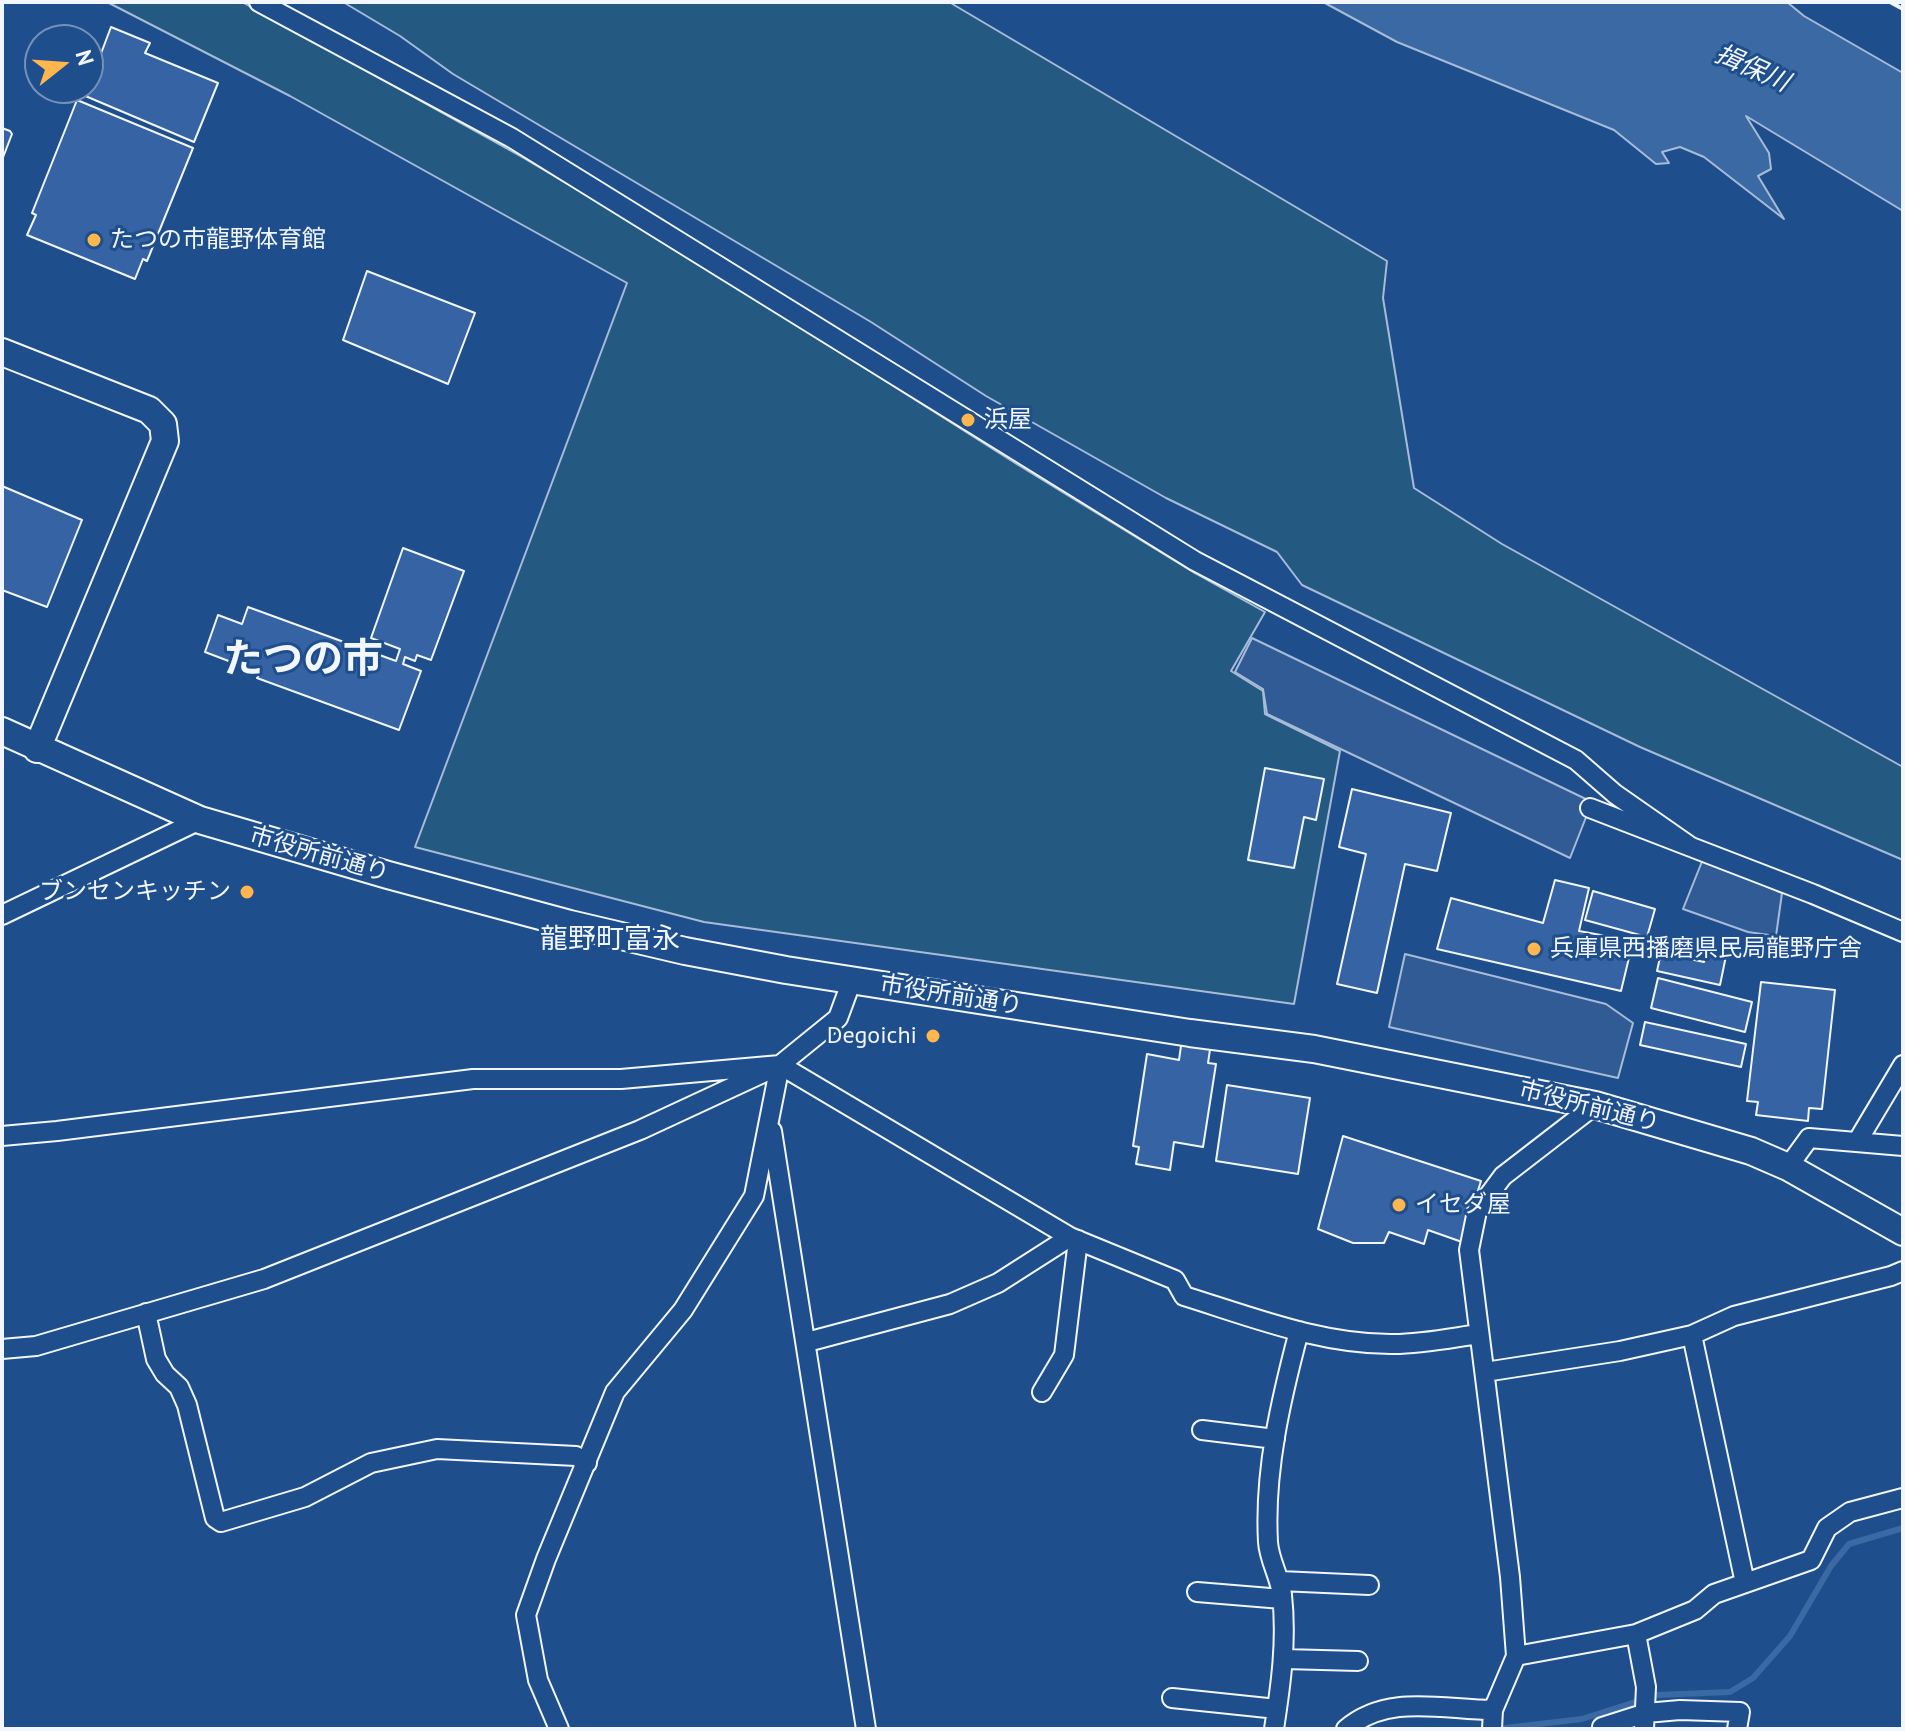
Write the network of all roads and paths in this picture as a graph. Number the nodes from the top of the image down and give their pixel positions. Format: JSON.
{"nodes":[{"id":1,"x":259,"y":2,"type":"edge"},
{"id":2,"x":2,"y":352,"type":"edge"},
{"id":3,"x":2,"y":731,"type":"edge"},
{"id":4,"x":37,"y":749,"type":"junction"},
{"id":5,"x":1590,"y":808,"type":"dead end"},
{"id":6,"x":200,"y":820,"type":"junction"},
{"id":7,"x":1691,"y":847,"type":"junction"},
{"id":8,"x":2,"y":915,"type":"edge"},
{"id":9,"x":1903,"y":932,"type":"edge"},
{"id":10,"x":852,"y":980,"type":"junction"},
{"id":11,"x":780,"y":1065,"type":"junction"},
{"id":12,"x":1903,"y":1065,"type":"edge"},
{"id":13,"x":1595,"y":1105,"type":"junction"},
{"id":14,"x":771,"y":1123,"type":"junction"},
{"id":15,"x":2,"y":1136,"type":"edge"},
{"id":16,"x":1857,"y":1142,"type":"junction"},
{"id":17,"x":1903,"y":1146,"type":"edge"},
{"id":18,"x":1788,"y":1167,"type":"junction"},
{"id":19,"x":1903,"y":1232,"type":"edge"},
{"id":20,"x":1074,"y":1239,"type":"junction"},
{"id":21,"x":1903,"y":1271,"type":"edge"},
{"id":22,"x":146,"y":1313,"type":"junction"},
{"id":23,"x":1299,"y":1331,"type":"junction"},
{"id":24,"x":1479,"y":1334,"type":"junction"},
{"id":25,"x":1692,"y":1335,"type":"junction"},
{"id":26,"x":807,"y":1342,"type":"junction"},
{"id":27,"x":2,"y":1349,"type":"edge"},
{"id":28,"x":1485,"y":1372,"type":"junction"},
{"id":29,"x":1042,"y":1392,"type":"dead end"},
{"id":30,"x":1202,"y":1430,"type":"dead end"},
{"id":31,"x":1275,"y":1439,"type":"junction"},
{"id":32,"x":587,"y":1463,"type":"junction"},
{"id":33,"x":1903,"y":1498,"type":"edge"},
{"id":34,"x":1745,"y":1583,"type":"junction"},
{"id":35,"x":1369,"y":1585,"type":"dead end"},
{"id":36,"x":1281,"y":1590,"type":"junction"},
{"id":37,"x":1197,"y":1592,"type":"dead end"},
{"id":38,"x":1636,"y":1634,"type":"junction"},
{"id":39,"x":1516,"y":1656,"type":"junction"},
{"id":40,"x":1284,"y":1659,"type":"junction"},
{"id":41,"x":1358,"y":1661,"type":"dead end"},
{"id":42,"x":1172,"y":1698,"type":"dead end"},
{"id":43,"x":1277,"y":1709,"type":"junction"},
{"id":44,"x":1493,"y":1720,"type":"edge"},
{"id":45,"x":1645,"y":1721,"type":"edge"},
{"id":46,"x":1602,"y":1727,"type":"dead end"},
{"id":47,"x":559,"y":1729,"type":"edge"},
{"id":48,"x":866,"y":1729,"type":"edge"},
{"id":49,"x":1274,"y":1729,"type":"edge"},
{"id":50,"x":1346,"y":1729,"type":"edge"},
{"id":51,"x":1737,"y":1729,"type":"edge"}],
"edges":[{"from":1,"to":7,"type":"street"},
{"from":2,"to":4,"type":"street"},
{"from":3,"to":4,"type":"street","name":"市役所前通り"},
{"from":4,"to":6,"type":"street","name":"市役所前通り"},
{"from":5,"to":7,"type":"street"},
{"from":6,"to":8,"type":"street"},
{"from":6,"to":10,"type":"street","name":"市役所前通り"},
{"from":7,"to":9,"type":"street"},
{"from":10,"to":11,"type":"street"},
{"from":10,"to":13,"type":"street","name":"市役所前通り"},
{"from":11,"to":14,"type":"street"},
{"from":11,"to":15,"type":"street"},
{"from":11,"to":20,"type":"street"},
{"from":11,"to":22,"type":"street"},
{"from":12,"to":16,"type":"street"},
{"from":13,"to":18,"type":"street","name":"市役所前通り"},
{"from":13,"to":24,"type":"street"},
{"from":14,"to":26,"type":"street"},
{"from":14,"to":32,"type":"street"},
{"from":16,"to":17,"type":"street"},
{"from":16,"to":18,"type":"street"},
{"from":18,"to":19,"type":"street","name":"市役所前通り"},
{"from":20,"to":23,"type":"street"},
{"from":20,"to":26,"type":"street"},
{"from":20,"to":29,"type":"street"},
{"from":21,"to":25,"type":"street"},
{"from":22,"to":27,"type":"street"},
{"from":22,"to":32,"type":"street"},
{"from":23,"to":24,"type":"street"},
{"from":23,"to":31,"type":"street"},
{"from":24,"to":28,"type":"street"},
{"from":25,"to":28,"type":"street"},
{"from":25,"to":34,"type":"street"},
{"from":26,"to":48,"type":"street"},
{"from":28,"to":39,"type":"street"},
{"from":30,"to":31,"type":"street"},
{"from":31,"to":36,"type":"street"},
{"from":32,"to":47,"type":"street"},
{"from":33,"to":34,"type":"street"},
{"from":34,"to":38,"type":"street"},
{"from":35,"to":36,"type":"street"},
{"from":36,"to":37,"type":"street"},
{"from":36,"to":40,"type":"street"},
{"from":38,"to":39,"type":"street"},
{"from":38,"to":45,"type":"street"},
{"from":39,"to":44,"type":"street"},
{"from":40,"to":41,"type":"street"},
{"from":40,"to":43,"type":"street"},
{"from":42,"to":43,"type":"street"},
{"from":43,"to":49,"type":"street"},
{"from":44,"to":50,"type":"street"},
{"from":45,"to":46,"type":"street"},
{"from":45,"to":51,"type":"street"}]}
